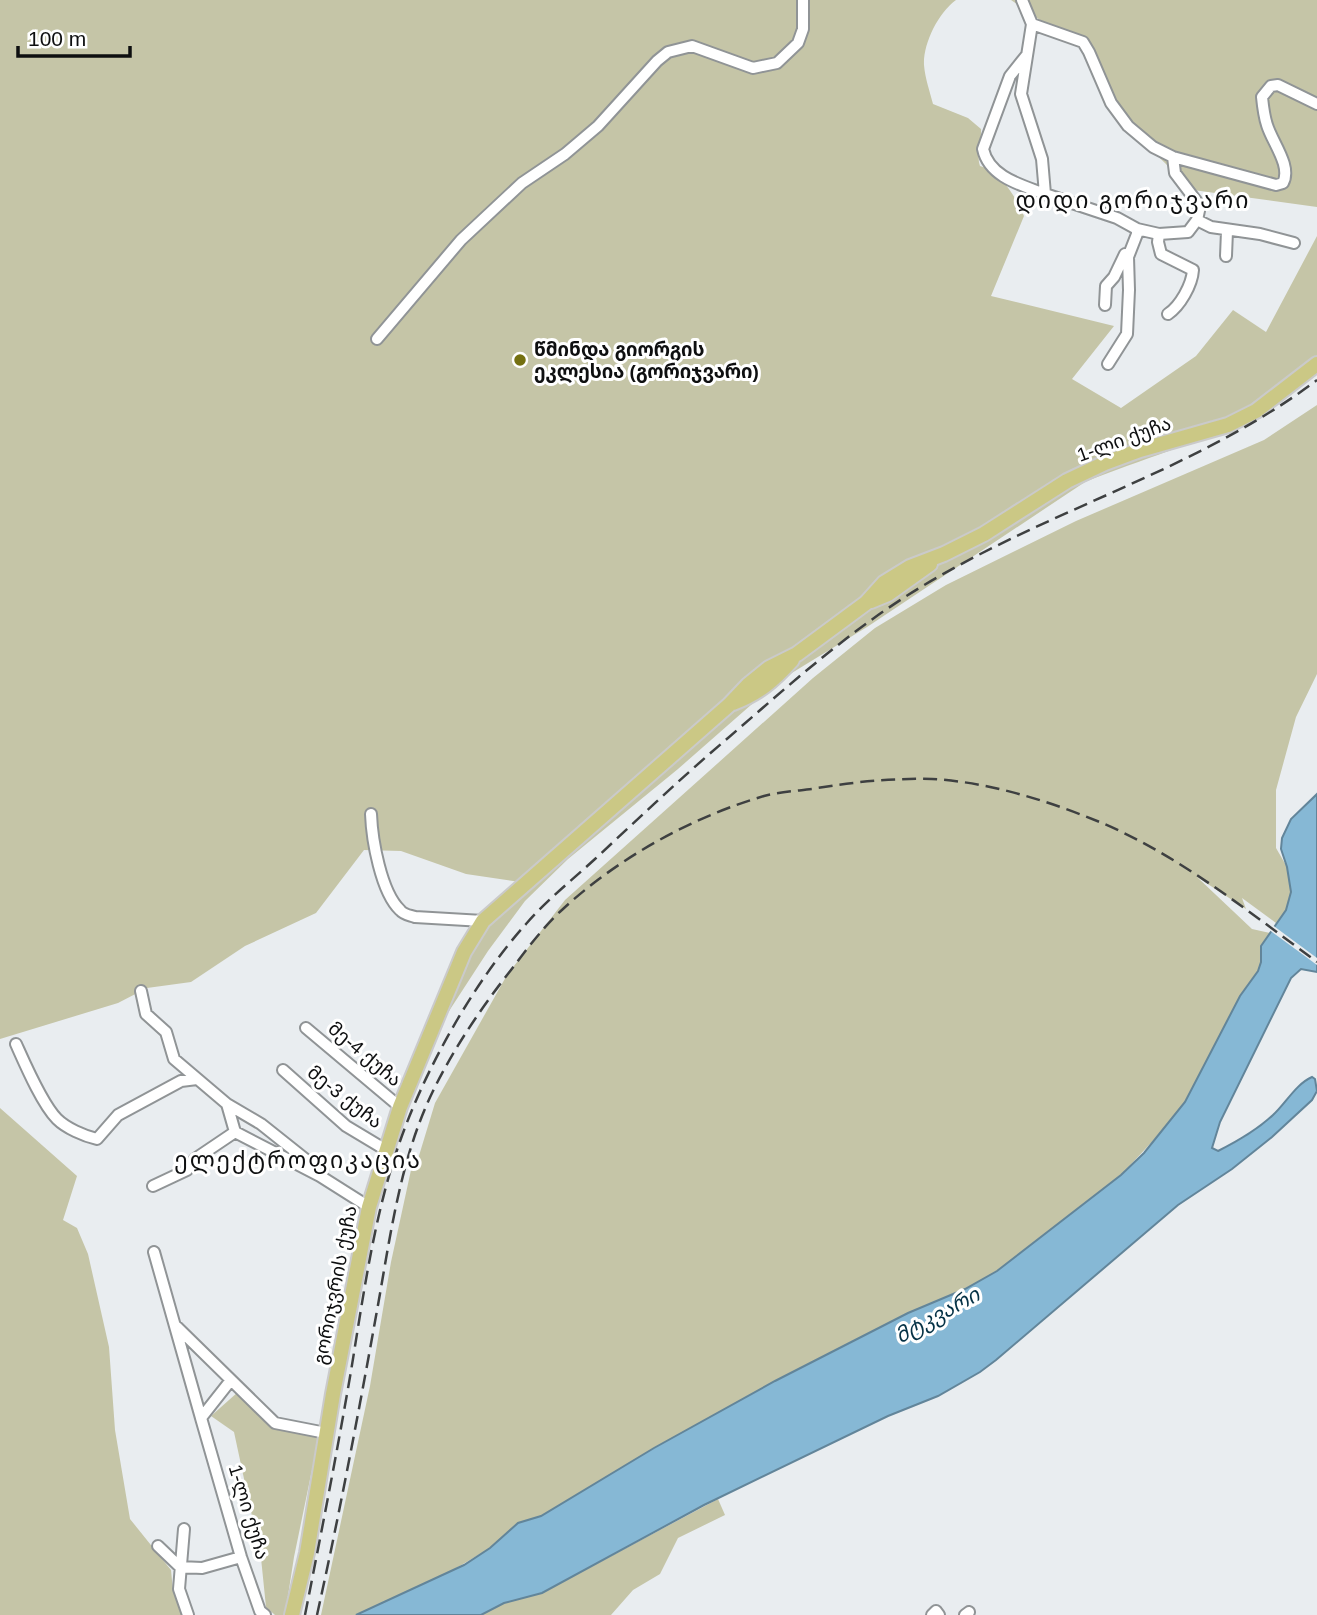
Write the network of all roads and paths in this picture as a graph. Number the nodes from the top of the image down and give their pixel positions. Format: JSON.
{"nodes":[{"id":1,"x":803,"y":0,"type":"edge"},
{"id":2,"x":1022,"y":0,"type":"edge"},
{"id":3,"x":1032,"y":24,"type":"junction"},
{"id":4,"x":1026,"y":56,"type":"junction"},
{"id":5,"x":1317,"y":104,"type":"edge"},
{"id":6,"x":1173,"y":157,"type":"junction"},
{"id":7,"x":1045,"y":194,"type":"junction"},
{"id":8,"x":1197,"y":220,"type":"junction"},
{"id":9,"x":1137,"y":231,"type":"junction"},
{"id":10,"x":1227,"y":231,"type":"junction"},
{"id":11,"x":1159,"y":234,"type":"junction"},
{"id":12,"x":1294,"y":243,"type":"dead end"},
{"id":13,"x":1227,"y":256,"type":"dead end"},
{"id":14,"x":1105,"y":305,"type":"dead end"},
{"id":15,"x":1168,"y":314,"type":"dead end"},
{"id":16,"x":377,"y":339,"type":"dead end"},
{"id":17,"x":1108,"y":363,"type":"dead end"},
{"id":18,"x":1317,"y":364,"type":"edge"},
{"id":19,"x":627,"y":794,"type":"joint"},
{"id":20,"x":370,"y":814,"type":"dead end"},
{"id":21,"x":483,"y":921,"type":"junction"},
{"id":22,"x":141,"y":991,"type":"dead end"},
{"id":23,"x":306,"y":1028,"type":"dead end"},
{"id":24,"x":16,"y":1044,"type":"dead end"},
{"id":25,"x":283,"y":1070,"type":"dead end"},
{"id":26,"x":197,"y":1079,"type":"junction"},
{"id":27,"x":227,"y":1104,"type":"junction"},
{"id":28,"x":400,"y":1107,"type":"junction"},
{"id":29,"x":235,"y":1132,"type":"junction"},
{"id":30,"x":386,"y":1150,"type":"junction"},
{"id":31,"x":320,"y":1176,"type":"junction"},
{"id":32,"x":153,"y":1186,"type":"dead end"},
{"id":33,"x":369,"y":1207,"type":"junction"},
{"id":34,"x":154,"y":1252,"type":"dead end"},
{"id":35,"x":177,"y":1327,"type":"junction"},
{"id":36,"x":231,"y":1380,"type":"junction"},
{"id":37,"x":201,"y":1418,"type":"junction"},
{"id":38,"x":326,"y":1433,"type":"junction"},
{"id":39,"x":184,"y":1529,"type":"dead end"},
{"id":40,"x":158,"y":1546,"type":"dead end"},
{"id":41,"x":241,"y":1557,"type":"junction"},
{"id":42,"x":180,"y":1567,"type":"junction"},
{"id":43,"x":188,"y":1615,"type":"edge"},
{"id":44,"x":265,"y":1615,"type":"edge"},
{"id":45,"x":292,"y":1615,"type":"edge"},
{"id":46,"x":932,"y":1615,"type":"edge"},
{"id":47,"x":939,"y":1615,"type":"edge"}],
"edges":[{"from":1,"to":16,"type":"street"},
{"from":2,"to":3,"type":"street"},
{"from":3,"to":4,"type":"street"},
{"from":3,"to":6,"type":"street"},
{"from":4,"to":7,"type":"street"},
{"from":4,"to":7,"type":"street"},
{"from":5,"to":6,"type":"street"},
{"from":6,"to":8,"type":"street"},
{"from":7,"to":9,"type":"street"},
{"from":8,"to":10,"type":"street"},
{"from":8,"to":11,"type":"street"},
{"from":9,"to":11,"type":"street"},
{"from":9,"to":14,"type":"street"},
{"from":9,"to":17,"type":"street"},
{"from":10,"to":12,"type":"street"},
{"from":10,"to":13,"type":"street"},
{"from":11,"to":15,"type":"street"},
{"from":18,"to":19,"type":"main road","name":"1-ლი ქუჩა"},
{"from":19,"to":21,"type":"main road","name":"გორიჯვრის ქუჩა"},
{"from":20,"to":21,"type":"street"},
{"from":21,"to":28,"type":"main road","name":"გორიჯვრის ქუჩა"},
{"from":22,"to":26,"type":"street"},
{"from":23,"to":28,"type":"street","name":"მე-4 ქუჩა"},
{"from":24,"to":26,"type":"street"},
{"from":25,"to":30,"type":"street","name":"მე-3 ქუჩა"},
{"from":26,"to":27,"type":"street"},
{"from":27,"to":29,"type":"street"},
{"from":27,"to":31,"type":"street"},
{"from":28,"to":30,"type":"main road","name":"გორიჯვრის ქუჩა"},
{"from":29,"to":31,"type":"street"},
{"from":29,"to":32,"type":"street"},
{"from":30,"to":33,"type":"main road","name":"გორიჯვრის ქუჩა"},
{"from":31,"to":33,"type":"street"},
{"from":33,"to":38,"type":"main road","name":"გორიჯვრის ქუჩა"},
{"from":34,"to":35,"type":"street","name":"1-ლი ქუჩა"},
{"from":35,"to":36,"type":"street"},
{"from":35,"to":37,"type":"street","name":"1-ლი ქუჩა"},
{"from":36,"to":37,"type":"street"},
{"from":36,"to":38,"type":"street"},
{"from":37,"to":41,"type":"street","name":"1-ლი ქუჩა"},
{"from":38,"to":45,"type":"main road","name":"გორიჯვრის ქუჩა"},
{"from":39,"to":42,"type":"street"},
{"from":40,"to":42,"type":"street"},
{"from":41,"to":42,"type":"street"},
{"from":41,"to":44,"type":"street","name":"1-ლი ქუჩა"},
{"from":42,"to":43,"type":"street"},
{"from":46,"to":47,"type":"street"}]}
